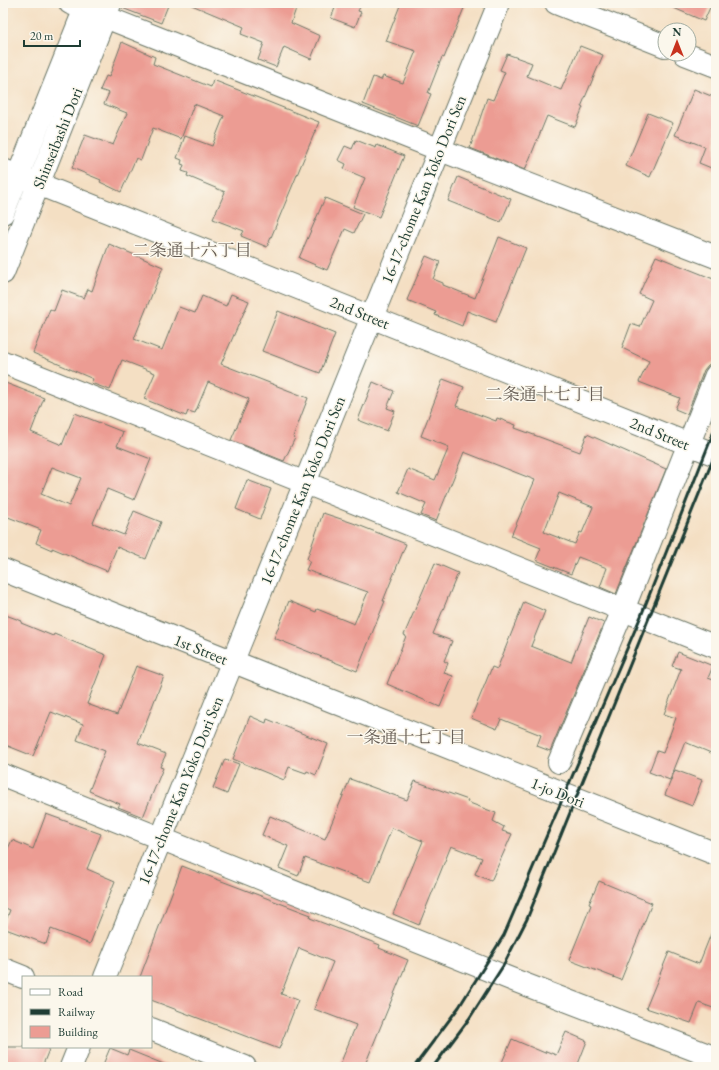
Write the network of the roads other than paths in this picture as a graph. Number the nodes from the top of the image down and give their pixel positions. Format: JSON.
{"nodes":[{"id":1,"x":499,"y":3,"type":"edge"},
{"id":2,"x":556,"y":3,"type":"edge"},
{"id":3,"x":81,"y":5,"type":"edge"},
{"id":4,"x":107,"y":10,"type":"edge"},
{"id":5,"x":657,"y":43,"type":"edge"},
{"id":6,"x":697,"y":59,"type":"edge"},
{"id":7,"x":716,"y":66,"type":"edge"},
{"id":8,"x":438,"y":149,"type":"junction"},
{"id":9,"x":10,"y":173,"type":"edge"},
{"id":10,"x":38,"y":184,"type":"junction"},
{"id":11,"x":3,"y":213,"type":"edge"},
{"id":12,"x":716,"y":256,"type":"edge"},
{"id":13,"x":3,"y":273,"type":"edge"},
{"id":14,"x":372,"y":318,"type":"junction"},
{"id":15,"x":3,"y":362,"type":"edge"},
{"id":16,"x":716,"y":375,"type":"edge"},
{"id":17,"x":688,"y":444,"type":"junction"},
{"id":18,"x":716,"y":455,"type":"edge"},
{"id":19,"x":305,"y":482,"type":"junction"},
{"id":20,"x":3,"y":570,"type":"edge"},
{"id":21,"x":623,"y":610,"type":"junction"},
{"id":22,"x":716,"y":647,"type":"edge"},
{"id":23,"x":232,"y":662,"type":"junction"},
{"id":24,"x":559,"y":762,"type":"dead end"},
{"id":25,"x":3,"y":774,"type":"edge"},
{"id":26,"x":161,"y":838,"type":"junction"},
{"id":27,"x":716,"y":854,"type":"edge"},
{"id":28,"x":3,"y":969,"type":"edge"},
{"id":29,"x":105,"y":976,"type":"edge"},
{"id":30,"x":22,"y":977,"type":"edge"},
{"id":31,"x":152,"y":1029,"type":"edge"},
{"id":32,"x":79,"y":1048,"type":"edge"},
{"id":33,"x":716,"y":1058,"type":"edge"},
{"id":34,"x":71,"y":1067,"type":"edge"},
{"id":35,"x":245,"y":1067,"type":"edge"}],
"edges":[{"from":1,"to":8,"type":"street","name":"16-17-chome Kan Yoko Dori Sen"},
{"from":2,"to":5,"type":"street"},
{"from":3,"to":4,"type":"street"},
{"from":3,"to":9,"type":"street","name":"Shinseibashi Dori"},
{"from":4,"to":8,"type":"street"},
{"from":4,"to":10,"type":"street","name":"Shinseibashi Dori"},
{"from":6,"to":7,"type":"street"},
{"from":8,"to":12,"type":"street"},
{"from":8,"to":14,"type":"street","name":"16-17-chome Kan Yoko Dori Sen"},
{"from":9,"to":10,"type":"street","name":"2nd Street"},
{"from":9,"to":11,"type":"street","name":"Shinseibashi Dori"},
{"from":10,"to":13,"type":"street","name":"Shinseibashi Dori"},
{"from":10,"to":14,"type":"street","name":"2nd Street"},
{"from":14,"to":17,"type":"street","name":"2nd Street"},
{"from":14,"to":19,"type":"street","name":"16-17-chome Kan Yoko Dori Sen"},
{"from":15,"to":19,"type":"street"},
{"from":16,"to":17,"type":"street"},
{"from":17,"to":18,"type":"street","name":"2nd Street"},
{"from":17,"to":21,"type":"street"},
{"from":19,"to":21,"type":"street"},
{"from":19,"to":23,"type":"street","name":"16-17-chome Kan Yoko Dori Sen"},
{"from":20,"to":23,"type":"street","name":"1st Street"},
{"from":21,"to":22,"type":"street"},
{"from":21,"to":24,"type":"street"},
{"from":23,"to":26,"type":"street","name":"16-17-chome Kan Yoko Dori Sen"},
{"from":23,"to":27,"type":"street","name":"1st Street"},
{"from":25,"to":26,"type":"street"},
{"from":26,"to":29,"type":"street","name":"16-17-chome Kan Yoko Dori Sen"},
{"from":26,"to":33,"type":"street"},
{"from":28,"to":30,"type":"street"},
{"from":31,"to":35,"type":"street"},
{"from":32,"to":34,"type":"street"}]}
